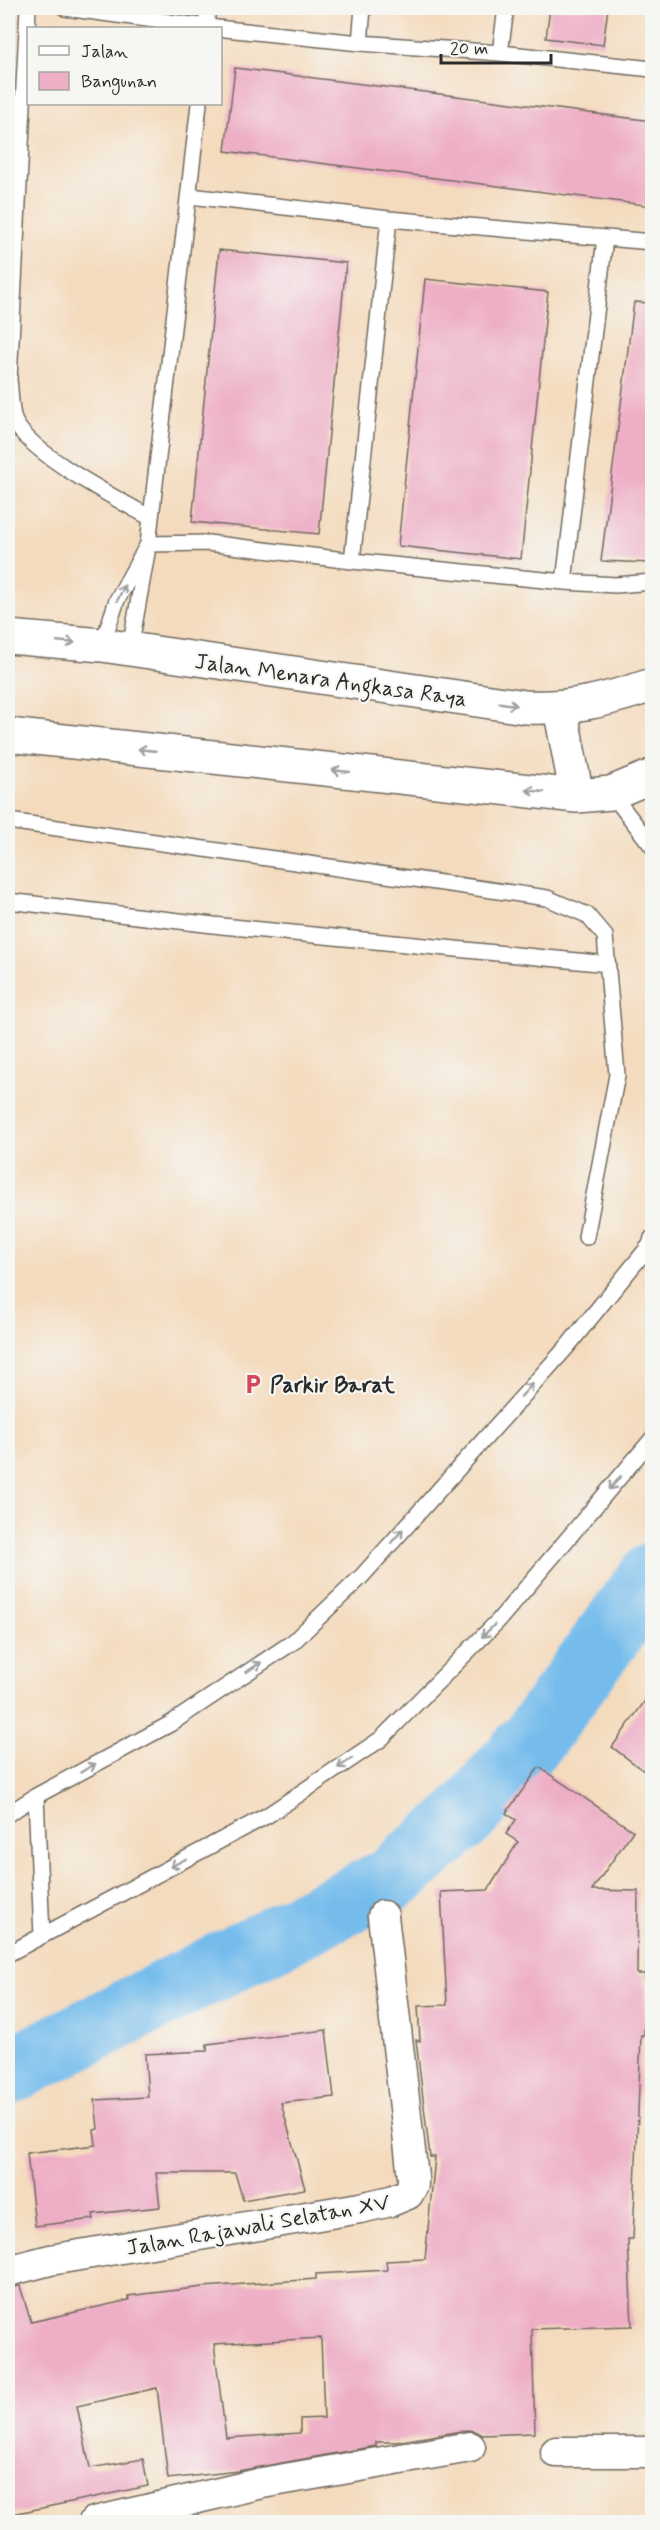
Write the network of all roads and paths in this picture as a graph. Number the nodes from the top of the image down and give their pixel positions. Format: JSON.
{"nodes":[{"id":1,"x":28,"y":8,"type":"edge"},
{"id":2,"x":65,"y":8,"type":"edge"},
{"id":3,"x":208,"y":8,"type":"edge"},
{"id":4,"x":363,"y":8,"type":"edge"},
{"id":5,"x":506,"y":8,"type":"edge"},
{"id":6,"x":27,"y":27,"type":"edge"},
{"id":7,"x":200,"y":27,"type":"edge"},
{"id":8,"x":207,"y":27,"type":"edge"},
{"id":9,"x":27,"y":28,"type":"edge"},
{"id":10,"x":222,"y":29,"type":"edge"},
{"id":11,"x":360,"y":43,"type":"junction"},
{"id":12,"x":500,"y":53,"type":"junction"},
{"id":13,"x":652,"y":69,"type":"edge"},
{"id":14,"x":199,"y":105,"type":"edge"},
{"id":15,"x":190,"y":195,"type":"junction"},
{"id":16,"x":389,"y":219,"type":"junction"},
{"id":17,"x":605,"y":238,"type":"junction"},
{"id":18,"x":652,"y":242,"type":"edge"},
{"id":19,"x":151,"y":518,"type":"junction"},
{"id":20,"x":148,"y":544,"type":"junction"},
{"id":21,"x":352,"y":561,"type":"junction"},
{"id":22,"x":564,"y":582,"type":"junction"},
{"id":23,"x":652,"y":582,"type":"edge"},
{"id":24,"x":8,"y":637,"type":"edge"},
{"id":25,"x":116,"y":647,"type":"junction"},
{"id":26,"x":652,"y":687,"type":"edge"},
{"id":27,"x":560,"y":708,"type":"junction"},
{"id":28,"x":8,"y":735,"type":"edge"},
{"id":29,"x":652,"y":776,"type":"edge"},
{"id":30,"x":611,"y":793,"type":"junction"},
{"id":31,"x":577,"y":796,"type":"junction"},
{"id":32,"x":8,"y":821,"type":"edge"},
{"id":33,"x":652,"y":846,"type":"edge"},
{"id":34,"x":8,"y":900,"type":"edge"},
{"id":35,"x":608,"y":964,"type":"junction"},
{"id":36,"x":586,"y":1237,"type":"dead end"},
{"id":37,"x":652,"y":1238,"type":"edge"},
{"id":38,"x":652,"y":1439,"type":"edge"},
{"id":39,"x":36,"y":1796,"type":"junction"},
{"id":40,"x":8,"y":1814,"type":"edge"},
{"id":41,"x":383,"y":1916,"type":"dead end"},
{"id":42,"x":42,"y":1936,"type":"junction"},
{"id":43,"x":8,"y":1954,"type":"edge"},
{"id":44,"x":8,"y":2271,"type":"edge"},
{"id":45,"x":470,"y":2447,"type":"dead end"},
{"id":46,"x":556,"y":2452,"type":"dead end"},
{"id":47,"x":652,"y":2452,"type":"edge"},
{"id":48,"x":94,"y":2523,"type":"edge"}],
"edges":[{"from":1,"to":6,"type":"lane"},
{"from":2,"to":7,"type":"lane"},
{"from":3,"to":8,"type":"lane"},
{"from":4,"to":11,"type":"lane"},
{"from":5,"to":12,"type":"lane"},
{"from":9,"to":19,"type":"lane"},
{"from":10,"to":11,"type":"lane"},
{"from":11,"to":12,"type":"lane"},
{"from":12,"to":13,"type":"lane"},
{"from":14,"to":15,"type":"lane"},
{"from":15,"to":16,"type":"lane"},
{"from":15,"to":19,"type":"lane"},
{"from":16,"to":17,"type":"lane"},
{"from":16,"to":21,"type":"lane"},
{"from":17,"to":18,"type":"lane"},
{"from":17,"to":22,"type":"lane"},
{"from":19,"to":20,"type":"lane"},
{"from":20,"to":21,"type":"lane"},
{"from":20,"to":25,"type":"lane"},
{"from":25,"to":20,"type":"lane","one_way":true},
{"from":21,"to":22,"type":"lane"},
{"from":22,"to":23,"type":"lane"},
{"from":24,"to":25,"type":"street","name":"Jalan Menara Angkasa Raya","one_way":true},
{"from":25,"to":27,"type":"street","name":"Jalan Menara Angkasa Raya","one_way":true},
{"from":26,"to":27,"type":"street","name":"Jalan Menara Angkasa Raya"},
{"from":27,"to":31,"type":"street"},
{"from":31,"to":28,"type":"street","one_way":true},
{"from":29,"to":30,"type":"street"},
{"from":30,"to":31,"type":"street"},
{"from":30,"to":33,"type":"lane"},
{"from":32,"to":35,"type":"lane"},
{"from":34,"to":35,"type":"lane"},
{"from":35,"to":36,"type":"lane"},
{"from":39,"to":37,"type":"lane","one_way":true},
{"from":38,"to":42,"type":"lane","one_way":true},
{"from":39,"to":40,"type":"lane"},
{"from":39,"to":42,"type":"lane"},
{"from":41,"to":44,"type":"street","name":"Jalan Rajawali Selatan XV"},
{"from":42,"to":43,"type":"lane"},
{"from":45,"to":48,"type":"street"},
{"from":46,"to":47,"type":"street"}]}
